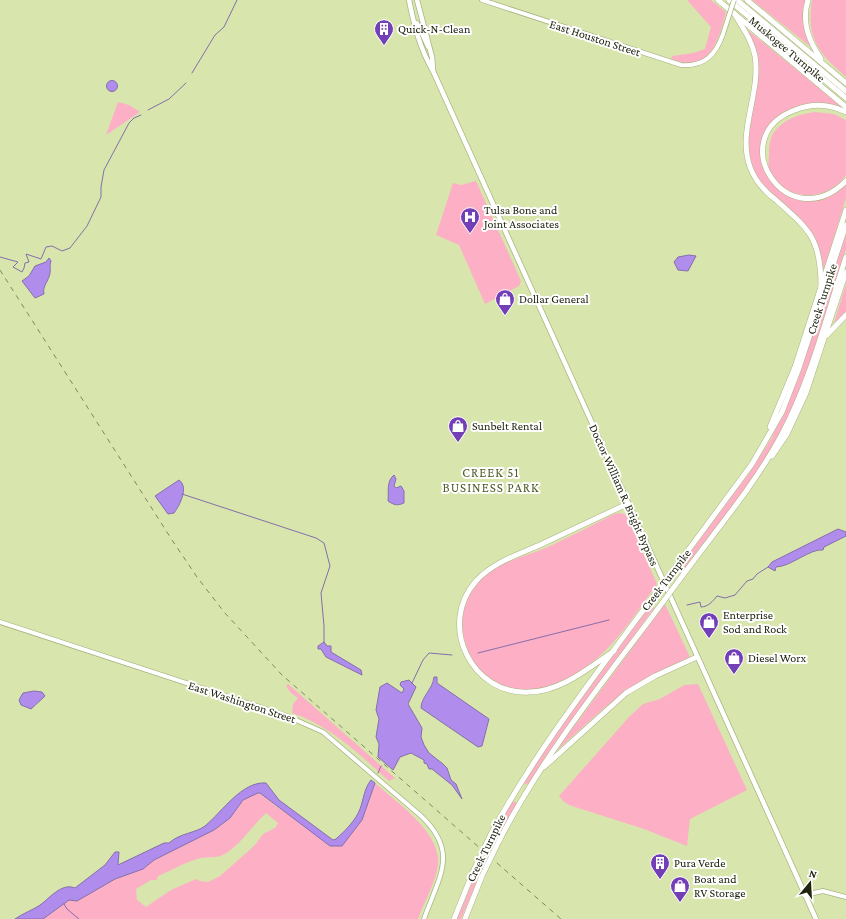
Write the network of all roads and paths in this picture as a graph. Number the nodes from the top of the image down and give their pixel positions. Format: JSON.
{"nodes":[{"id":1,"x":409,"y":0,"type":"edge"},
{"id":2,"x":418,"y":0,"type":"edge"},
{"id":3,"x":482,"y":0,"type":"edge"},
{"id":4,"x":718,"y":0,"type":"edge"},
{"id":5,"x":728,"y":0,"type":"edge"},
{"id":6,"x":735,"y":0,"type":"edge"},
{"id":7,"x":747,"y":0,"type":"edge"},
{"id":8,"x":808,"y":0,"type":"edge"},
{"id":9,"x":734,"y":13,"type":"junction"},
{"id":10,"x":414,"y":23,"type":"junction"},
{"id":11,"x":429,"y":50,"type":"junction"},
{"id":12,"x":823,"y":64,"type":"junction"},
{"id":13,"x":433,"y":71,"type":"junction"},
{"id":14,"x":846,"y":83,"type":"edge"},
{"id":15,"x":846,"y":91,"type":"edge"},
{"id":16,"x":846,"y":98,"type":"edge"},
{"id":17,"x":846,"y":107,"type":"edge"},
{"id":18,"x":846,"y":112,"type":"edge"},
{"id":19,"x":846,"y":181,"type":"edge"},
{"id":20,"x":846,"y":210,"type":"edge"},
{"id":21,"x":846,"y":225,"type":"edge"},
{"id":22,"x":846,"y":257,"type":"edge"},
{"id":23,"x":846,"y":272,"type":"edge"},
{"id":24,"x":821,"y":287,"type":"junction"},
{"id":25,"x":846,"y":315,"type":"edge"},
{"id":26,"x":825,"y":337,"type":"junction"},
{"id":27,"x":752,"y":464,"type":"junction"},
{"id":28,"x":757,"y":474,"type":"junction"},
{"id":29,"x":627,"y":504,"type":"junction"},
{"id":30,"x":0,"y":622,"type":"edge"},
{"id":31,"x":614,"y":651,"type":"junction"},
{"id":32,"x":697,"y":656,"type":"junction"},
{"id":33,"x":537,"y":773,"type":"junction"},
{"id":34,"x":804,"y":895,"type":"junction"},
{"id":35,"x":846,"y":897,"type":"edge"},
{"id":36,"x":424,"y":919,"type":"edge"},
{"id":37,"x":454,"y":919,"type":"edge"},
{"id":38,"x":465,"y":919,"type":"edge"},
{"id":39,"x":816,"y":919,"type":"edge"}],
"edges":[{"from":1,"to":10,"type":"main road","name":"Doctor William R. Bright Bypass"},
{"from":2,"to":11,"type":"main road","name":"Doctor William R. Bright Bypass"},
{"from":3,"to":6,"type":"street","name":"East Houston Street","bridge":true},
{"from":4,"to":9,"type":"highway"},
{"from":5,"to":16,"type":"highway","name":"Muskogee Turnpike"},
{"from":6,"to":15,"type":"highway","name":"Muskogee Turnpike"},
{"from":7,"to":12,"type":"highway"},
{"from":8,"to":12,"type":"highway"},
{"from":9,"to":17,"type":"highway"},
{"from":9,"to":24,"type":"highway"},
{"from":10,"to":11,"type":"street"},
{"from":10,"to":13,"type":"main road","name":"Doctor William R. Bright Bypass"},
{"from":11,"to":13,"type":"main road","name":"Doctor William R. Bright Bypass"},
{"from":12,"to":14,"type":"highway"},
{"from":13,"to":29,"type":"main road","name":"Doctor William R. Bright Bypass"},
{"from":18,"to":19,"type":"highway"},
{"from":20,"to":24,"type":"highway"},
{"from":21,"to":27,"type":"highway","name":"Creek Turnpike"},
{"from":22,"to":28,"type":"highway","name":"Creek Turnpike"},
{"from":23,"to":26,"type":"highway"},
{"from":24,"to":27,"type":"highway"},
{"from":25,"to":26,"type":"highway"},
{"from":26,"to":28,"type":"highway"},
{"from":27,"to":31,"type":"highway","name":"Creek Turnpike","bridge":true},
{"from":28,"to":33,"type":"highway","name":"Creek Turnpike","bridge":true},
{"from":29,"to":31,"type":"highway"},
{"from":29,"to":32,"type":"main road","name":"Doctor William R. Bright Bypass"},
{"from":30,"to":36,"type":"street","name":"East Washington Street"},
{"from":31,"to":37,"type":"highway","name":"Creek Turnpike","bridge":true},
{"from":32,"to":33,"type":"highway"},
{"from":32,"to":34,"type":"main road","name":"Doctor William R. Bright Bypass"},
{"from":33,"to":38,"type":"highway","name":"Creek Turnpike","bridge":true},
{"from":34,"to":35,"type":"street"},
{"from":34,"to":39,"type":"main road","name":"Doctor William R. Bright Bypass"}]}
